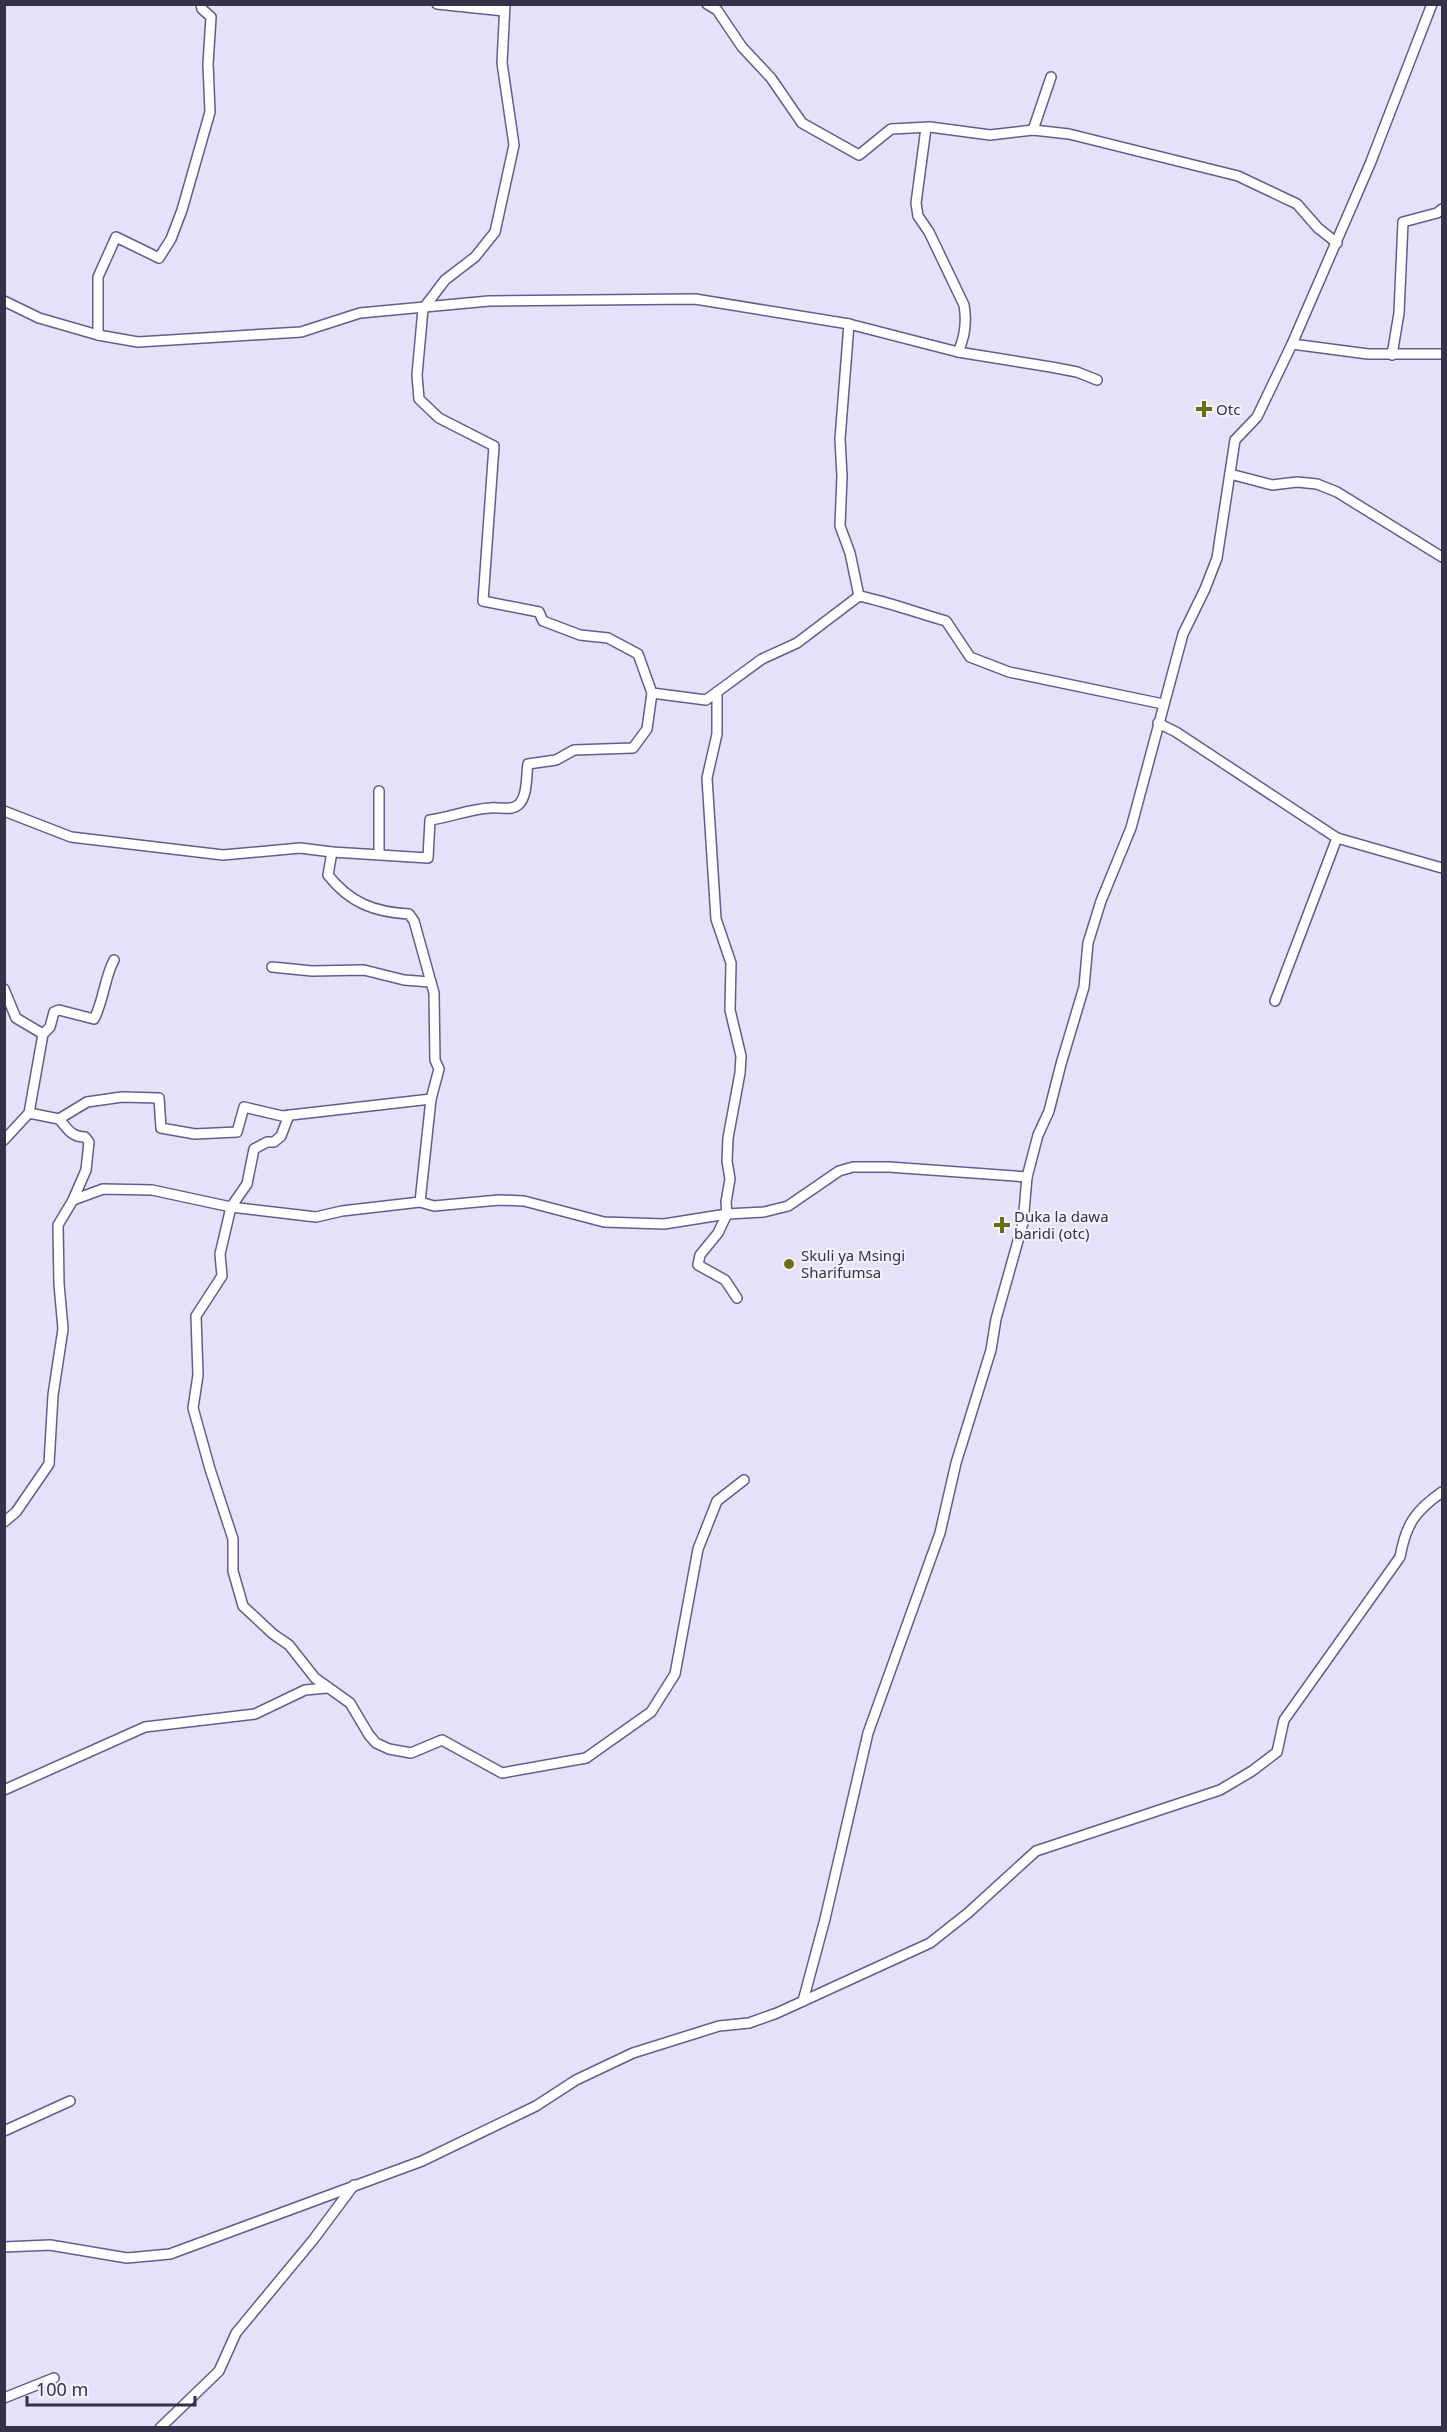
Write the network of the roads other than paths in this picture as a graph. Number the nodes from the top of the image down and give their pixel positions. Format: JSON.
{"nodes":[{"id":1,"x":201,"y":4,"type":"edge"},
{"id":2,"x":437,"y":4,"type":"edge"},
{"id":3,"x":707,"y":4,"type":"edge"},
{"id":4,"x":1432,"y":4,"type":"edge"},
{"id":5,"x":505,"y":8,"type":"edge"},
{"id":6,"x":1051,"y":77,"type":"dead end"},
{"id":7,"x":926,"y":128,"type":"junction"},
{"id":8,"x":1033,"y":130,"type":"junction"},
{"id":9,"x":1443,"y":209,"type":"edge"},
{"id":10,"x":1337,"y":243,"type":"junction"},
{"id":11,"x":4,"y":301,"type":"edge"},
{"id":12,"x":423,"y":309,"type":"junction"},
{"id":13,"x":849,"y":324,"type":"junction"},
{"id":14,"x":98,"y":335,"type":"junction"},
{"id":15,"x":1292,"y":344,"type":"junction"},
{"id":16,"x":958,"y":352,"type":"junction"},
{"id":17,"x":1443,"y":354,"type":"edge"},
{"id":18,"x":1392,"y":355,"type":"junction"},
{"id":19,"x":1097,"y":380,"type":"dead end"},
{"id":20,"x":1230,"y":474,"type":"junction"},
{"id":21,"x":1443,"y":558,"type":"edge"},
{"id":22,"x":859,"y":596,"type":"junction"},
{"id":23,"x":717,"y":692,"type":"junction"},
{"id":24,"x":652,"y":693,"type":"junction"},
{"id":25,"x":1164,"y":704,"type":"junction"},
{"id":26,"x":1158,"y":723,"type":"junction"},
{"id":27,"x":379,"y":792,"type":"dead end"},
{"id":28,"x":4,"y":811,"type":"edge"},
{"id":29,"x":1337,"y":838,"type":"junction"},
{"id":30,"x":332,"y":852,"type":"junction"},
{"id":31,"x":380,"y":854,"type":"junction"},
{"id":32,"x":1443,"y":868,"type":"edge"},
{"id":33,"x":114,"y":960,"type":"dead end"},
{"id":34,"x":272,"y":967,"type":"dead end"},
{"id":35,"x":430,"y":982,"type":"junction"},
{"id":36,"x":4,"y":989,"type":"edge"},
{"id":37,"x":1275,"y":1000,"type":"dead end"},
{"id":38,"x":43,"y":1034,"type":"junction"},
{"id":39,"x":432,"y":1099,"type":"junction"},
{"id":40,"x":29,"y":1113,"type":"junction"},
{"id":41,"x":289,"y":1115,"type":"junction"},
{"id":42,"x":59,"y":1119,"type":"junction"},
{"id":43,"x":4,"y":1140,"type":"edge"},
{"id":44,"x":1027,"y":1177,"type":"junction"},
{"id":45,"x":73,"y":1200,"type":"junction"},
{"id":46,"x":420,"y":1202,"type":"junction"},
{"id":47,"x":231,"y":1207,"type":"junction"},
{"id":48,"x":727,"y":1214,"type":"junction"},
{"id":49,"x":737,"y":1298,"type":"dead end"},
{"id":50,"x":744,"y":1480,"type":"dead end"},
{"id":51,"x":1443,"y":1492,"type":"edge"},
{"id":52,"x":4,"y":1522,"type":"edge"},
{"id":53,"x":327,"y":1688,"type":"junction"},
{"id":54,"x":4,"y":1790,"type":"edge"},
{"id":55,"x":803,"y":2001,"type":"junction"},
{"id":56,"x":70,"y":2101,"type":"dead end"},
{"id":57,"x":4,"y":2131,"type":"edge"},
{"id":58,"x":355,"y":2185,"type":"junction"},
{"id":59,"x":4,"y":2247,"type":"edge"},
{"id":60,"x":54,"y":2378,"type":"dead end"},
{"id":61,"x":4,"y":2398,"type":"edge"},
{"id":62,"x":160,"y":2427,"type":"edge"}],
"edges":[{"from":1,"to":14,"type":"street"},
{"from":2,"to":5,"type":"street"},
{"from":3,"to":7,"type":"street"},
{"from":4,"to":10,"type":"street"},
{"from":5,"to":12,"type":"street"},
{"from":6,"to":8,"type":"street"},
{"from":7,"to":8,"type":"street"},
{"from":7,"to":16,"type":"street"},
{"from":8,"to":10,"type":"street"},
{"from":9,"to":18,"type":"street"},
{"from":10,"to":15,"type":"street"},
{"from":11,"to":14,"type":"street"},
{"from":12,"to":13,"type":"street"},
{"from":12,"to":14,"type":"street"},
{"from":12,"to":24,"type":"street"},
{"from":13,"to":16,"type":"street"},
{"from":13,"to":22,"type":"street"},
{"from":15,"to":18,"type":"street"},
{"from":15,"to":20,"type":"street"},
{"from":16,"to":19,"type":"street"},
{"from":17,"to":18,"type":"street"},
{"from":20,"to":21,"type":"street"},
{"from":20,"to":25,"type":"street"},
{"from":22,"to":23,"type":"street"},
{"from":22,"to":25,"type":"street"},
{"from":23,"to":24,"type":"street"},
{"from":23,"to":48,"type":"street"},
{"from":24,"to":31,"type":"street"},
{"from":25,"to":26,"type":"street"},
{"from":26,"to":29,"type":"street"},
{"from":26,"to":44,"type":"street"},
{"from":27,"to":31,"type":"street"},
{"from":28,"to":30,"type":"street"},
{"from":29,"to":32,"type":"street"},
{"from":29,"to":37,"type":"street"},
{"from":30,"to":31,"type":"street"},
{"from":30,"to":35,"type":"street"},
{"from":33,"to":38,"type":"street"},
{"from":34,"to":35,"type":"street"},
{"from":35,"to":39,"type":"street"},
{"from":36,"to":38,"type":"street"},
{"from":38,"to":40,"type":"street"},
{"from":39,"to":41,"type":"street"},
{"from":39,"to":46,"type":"street"},
{"from":40,"to":42,"type":"street"},
{"from":40,"to":43,"type":"street"},
{"from":41,"to":42,"type":"street"},
{"from":41,"to":47,"type":"street"},
{"from":42,"to":45,"type":"street"},
{"from":44,"to":48,"type":"street"},
{"from":44,"to":55,"type":"street"},
{"from":45,"to":47,"type":"street"},
{"from":45,"to":52,"type":"street"},
{"from":46,"to":47,"type":"street"},
{"from":46,"to":48,"type":"street"},
{"from":47,"to":53,"type":"street"},
{"from":48,"to":49,"type":"street"},
{"from":50,"to":53,"type":"street"},
{"from":51,"to":55,"type":"street"},
{"from":53,"to":54,"type":"street"},
{"from":55,"to":58,"type":"street"},
{"from":56,"to":57,"type":"street"},
{"from":58,"to":59,"type":"street"},
{"from":58,"to":62,"type":"street"},
{"from":60,"to":61,"type":"street"}]}
